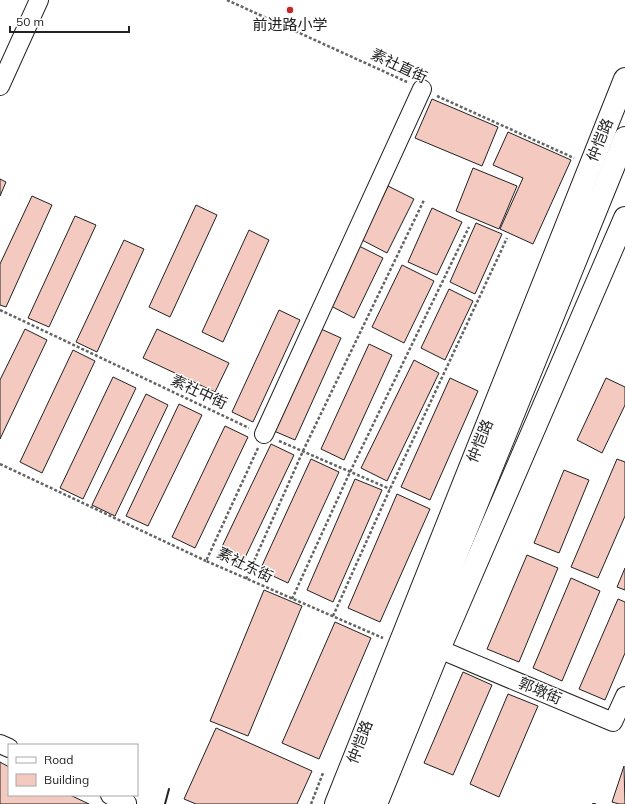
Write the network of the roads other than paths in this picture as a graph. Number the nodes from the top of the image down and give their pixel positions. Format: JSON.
{"nodes":[{"id":1,"x":39,"y":0,"type":"edge"},
{"id":2,"x":625,"y":79,"type":"edge"},
{"id":3,"x":0,"y":86,"type":"edge"},
{"id":4,"x":422,"y":89,"type":"road end"},
{"id":5,"x":625,"y":138,"type":"edge"},
{"id":6,"x":625,"y":176,"type":"edge"},
{"id":7,"x":625,"y":218,"type":"edge"},
{"id":8,"x":544,"y":339,"type":"junction"},
{"id":9,"x":264,"y":434,"type":"road end"},
{"id":10,"x":439,"y":649,"type":"junction"},
{"id":11,"x":625,"y":696,"type":"edge"},
{"id":12,"x":112,"y":796,"type":"edge"},
{"id":13,"x":126,"y":804,"type":"edge"},
{"id":14,"x":336,"y":804,"type":"edge"},
{"id":15,"x":355,"y":804,"type":"edge"},
{"id":16,"x":376,"y":804,"type":"edge"}],
"edges":[{"from":1,"to":3,"type":"street"},
{"from":2,"to":14,"type":"main road","name":"仲恺路"},
{"from":4,"to":9,"type":"street"},
{"from":5,"to":8,"type":"main road"},
{"from":6,"to":8,"type":"main road"},
{"from":7,"to":10,"type":"main road"},
{"from":8,"to":15,"type":"main road"},
{"from":10,"to":11,"type":"street","name":"郭墩街"},
{"from":10,"to":16,"type":"main road"},
{"from":12,"to":13,"type":"street"}]}
